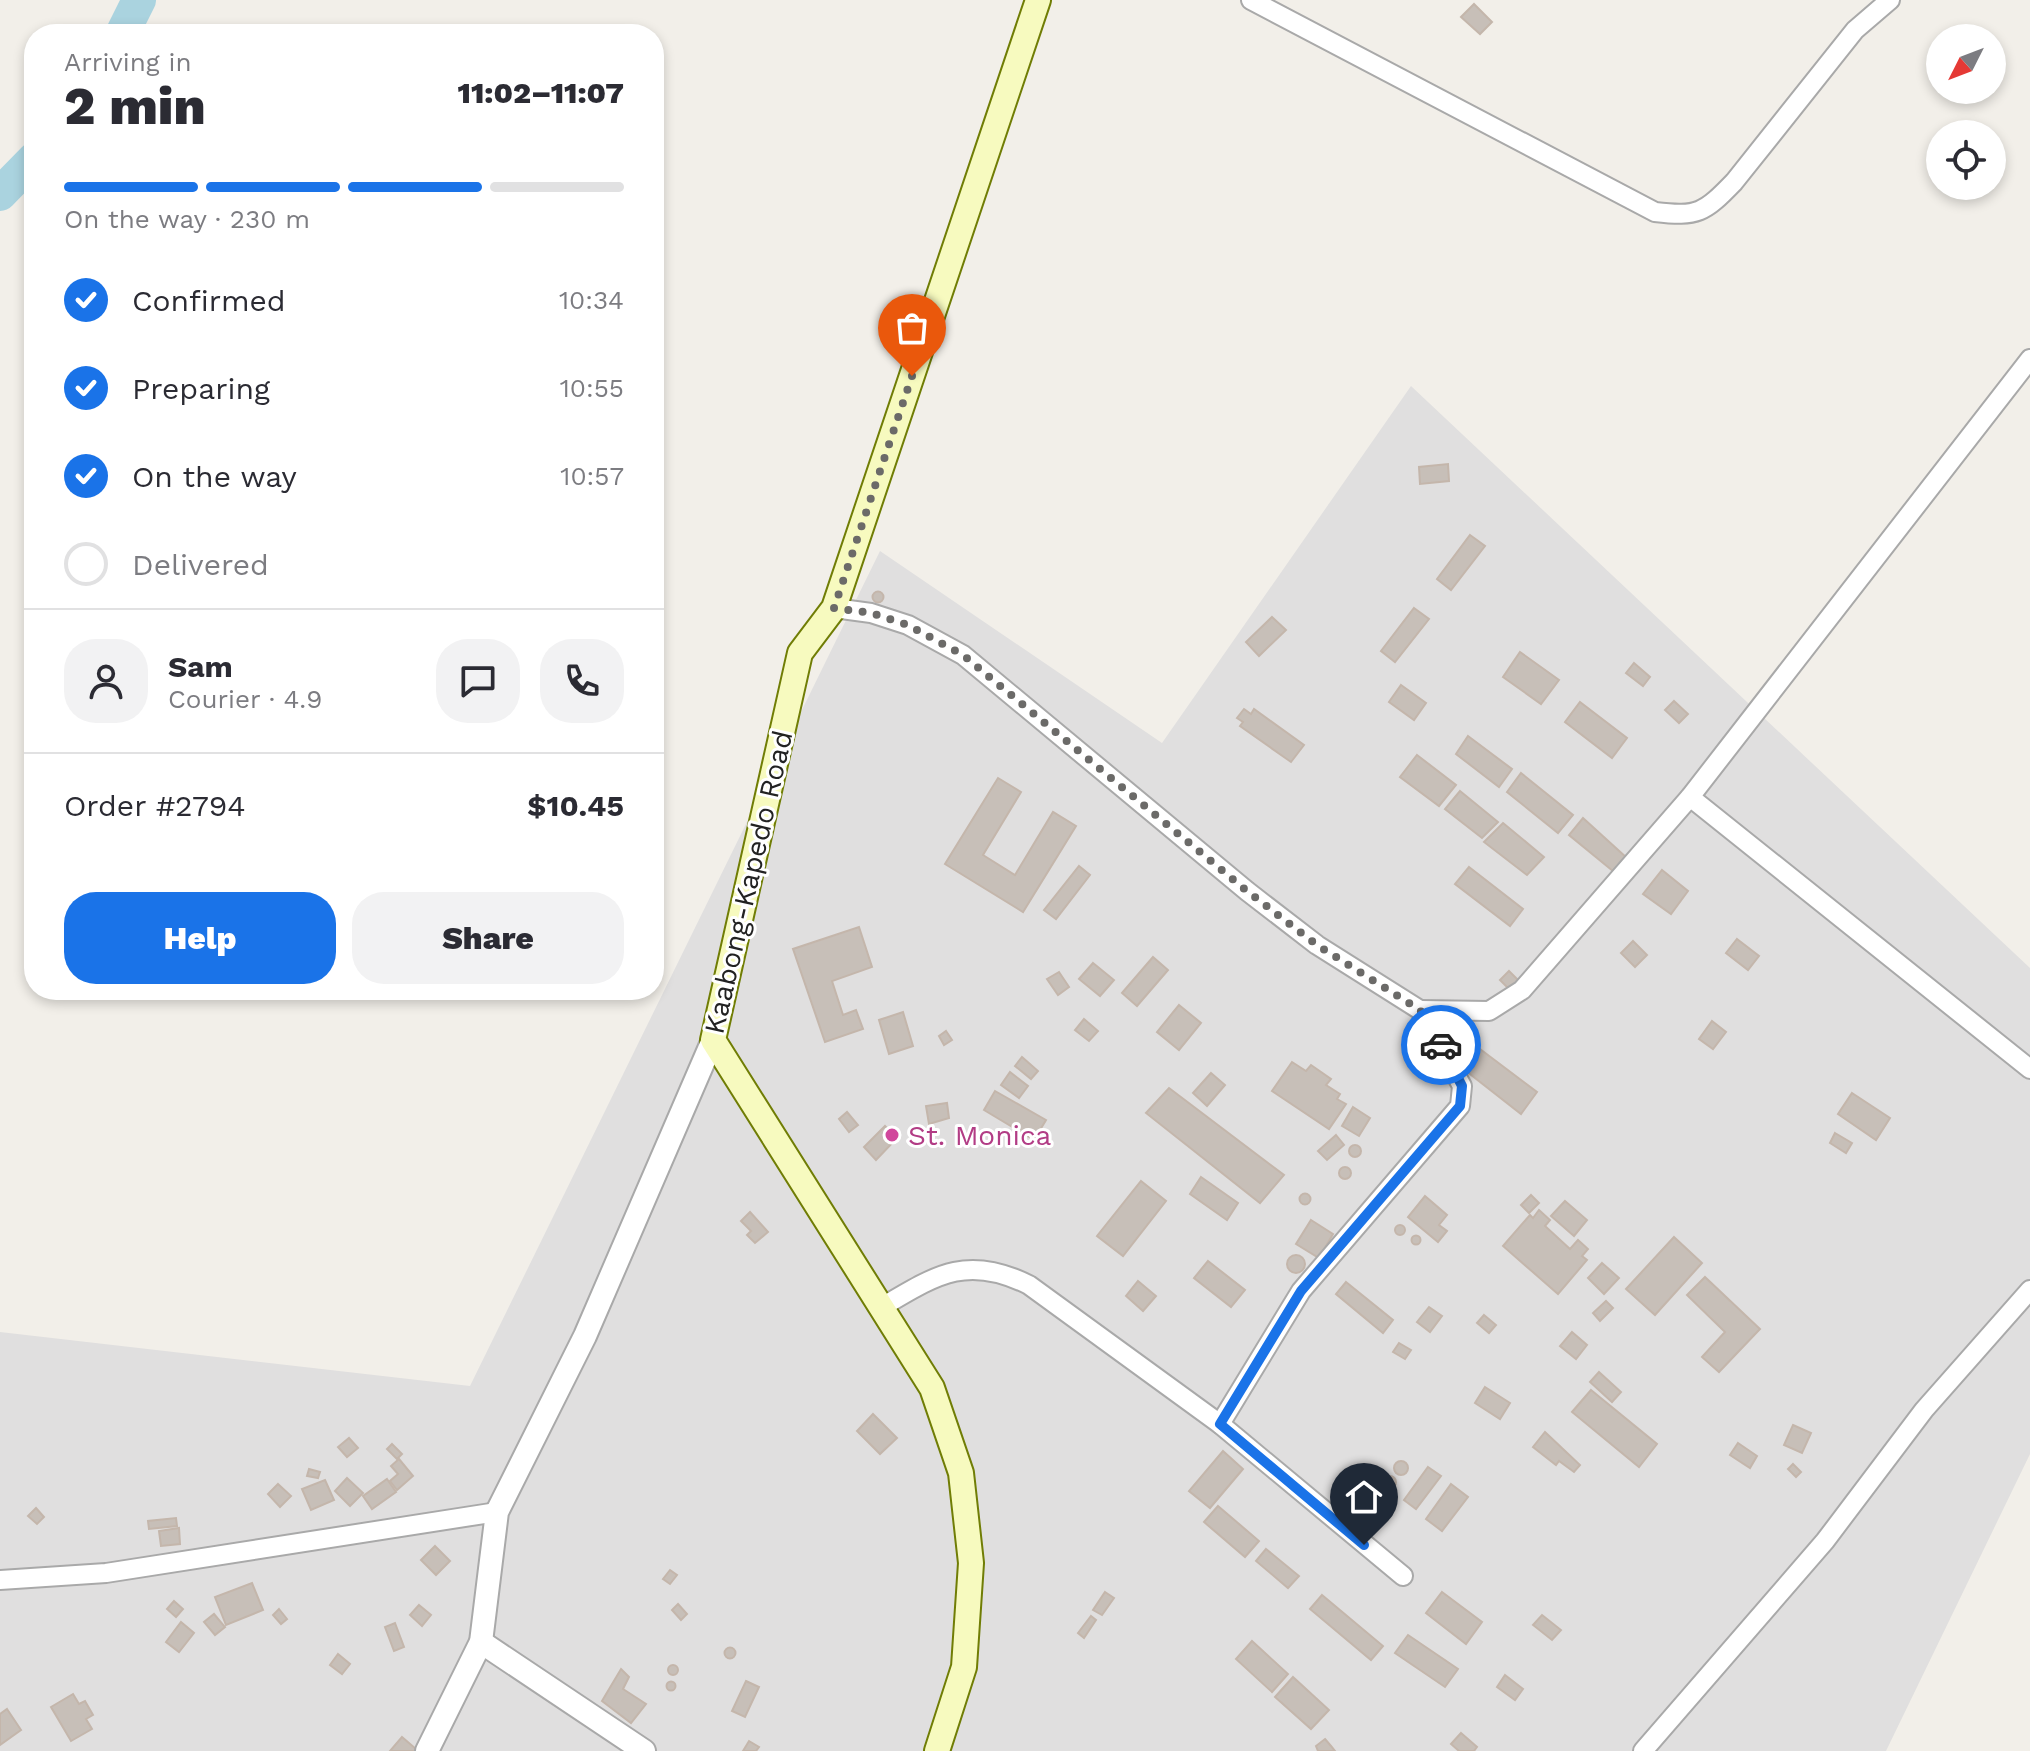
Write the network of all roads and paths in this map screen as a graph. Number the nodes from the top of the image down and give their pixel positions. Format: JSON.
{"nodes":[{"id":1,"x":1038,"y":0,"type":"edge"},
{"id":2,"x":1251,"y":0,"type":"edge"},
{"id":3,"x":1890,"y":0,"type":"edge"},
{"id":4,"x":2030,"y":359,"type":"edge"},
{"id":5,"x":834,"y":608,"type":"junction"},
{"id":6,"x":1690,"y":797,"type":"junction"},
{"id":7,"x":1420,"y":1010,"type":"junction"},
{"id":8,"x":713,"y":1040,"type":"junction"},
{"id":9,"x":2030,"y":1069,"type":"edge"},
{"id":10,"x":2030,"y":1290,"type":"edge"},
{"id":11,"x":882,"y":1307,"type":"junction"},
{"id":12,"x":1220,"y":1424,"type":"junction"},
{"id":13,"x":497,"y":1512,"type":"junction"},
{"id":14,"x":1403,"y":1576,"type":"dead end"},
{"id":15,"x":0,"y":1580,"type":"edge"},
{"id":16,"x":481,"y":1642,"type":"junction"},
{"id":17,"x":427,"y":1751,"type":"edge"},
{"id":18,"x":644,"y":1751,"type":"edge"},
{"id":19,"x":937,"y":1751,"type":"edge"},
{"id":20,"x":1643,"y":1751,"type":"edge"}],
"edges":[{"from":1,"to":5,"type":"main road","name":"Kaabong-Kapedo Road"},
{"from":2,"to":3,"type":"street"},
{"from":4,"to":6,"type":"street"},
{"from":5,"to":7,"type":"street"},
{"from":5,"to":8,"type":"main road","name":"Kaabong-Kapedo Road"},
{"from":6,"to":7,"type":"street"},
{"from":6,"to":9,"type":"street"},
{"from":7,"to":12,"type":"street"},
{"from":8,"to":11,"type":"main road"},
{"from":8,"to":13,"type":"street","name":"Kaabong-Kapedo Road"},
{"from":10,"to":20,"type":"street"},
{"from":11,"to":12,"type":"street"},
{"from":11,"to":19,"type":"main road"},
{"from":12,"to":14,"type":"street"},
{"from":13,"to":15,"type":"street"},
{"from":13,"to":16,"type":"street","name":"Kaabong-Kapedo Road"},
{"from":16,"to":17,"type":"street","name":"Kaabong-Kapedo Road"},
{"from":16,"to":18,"type":"street"}]}
